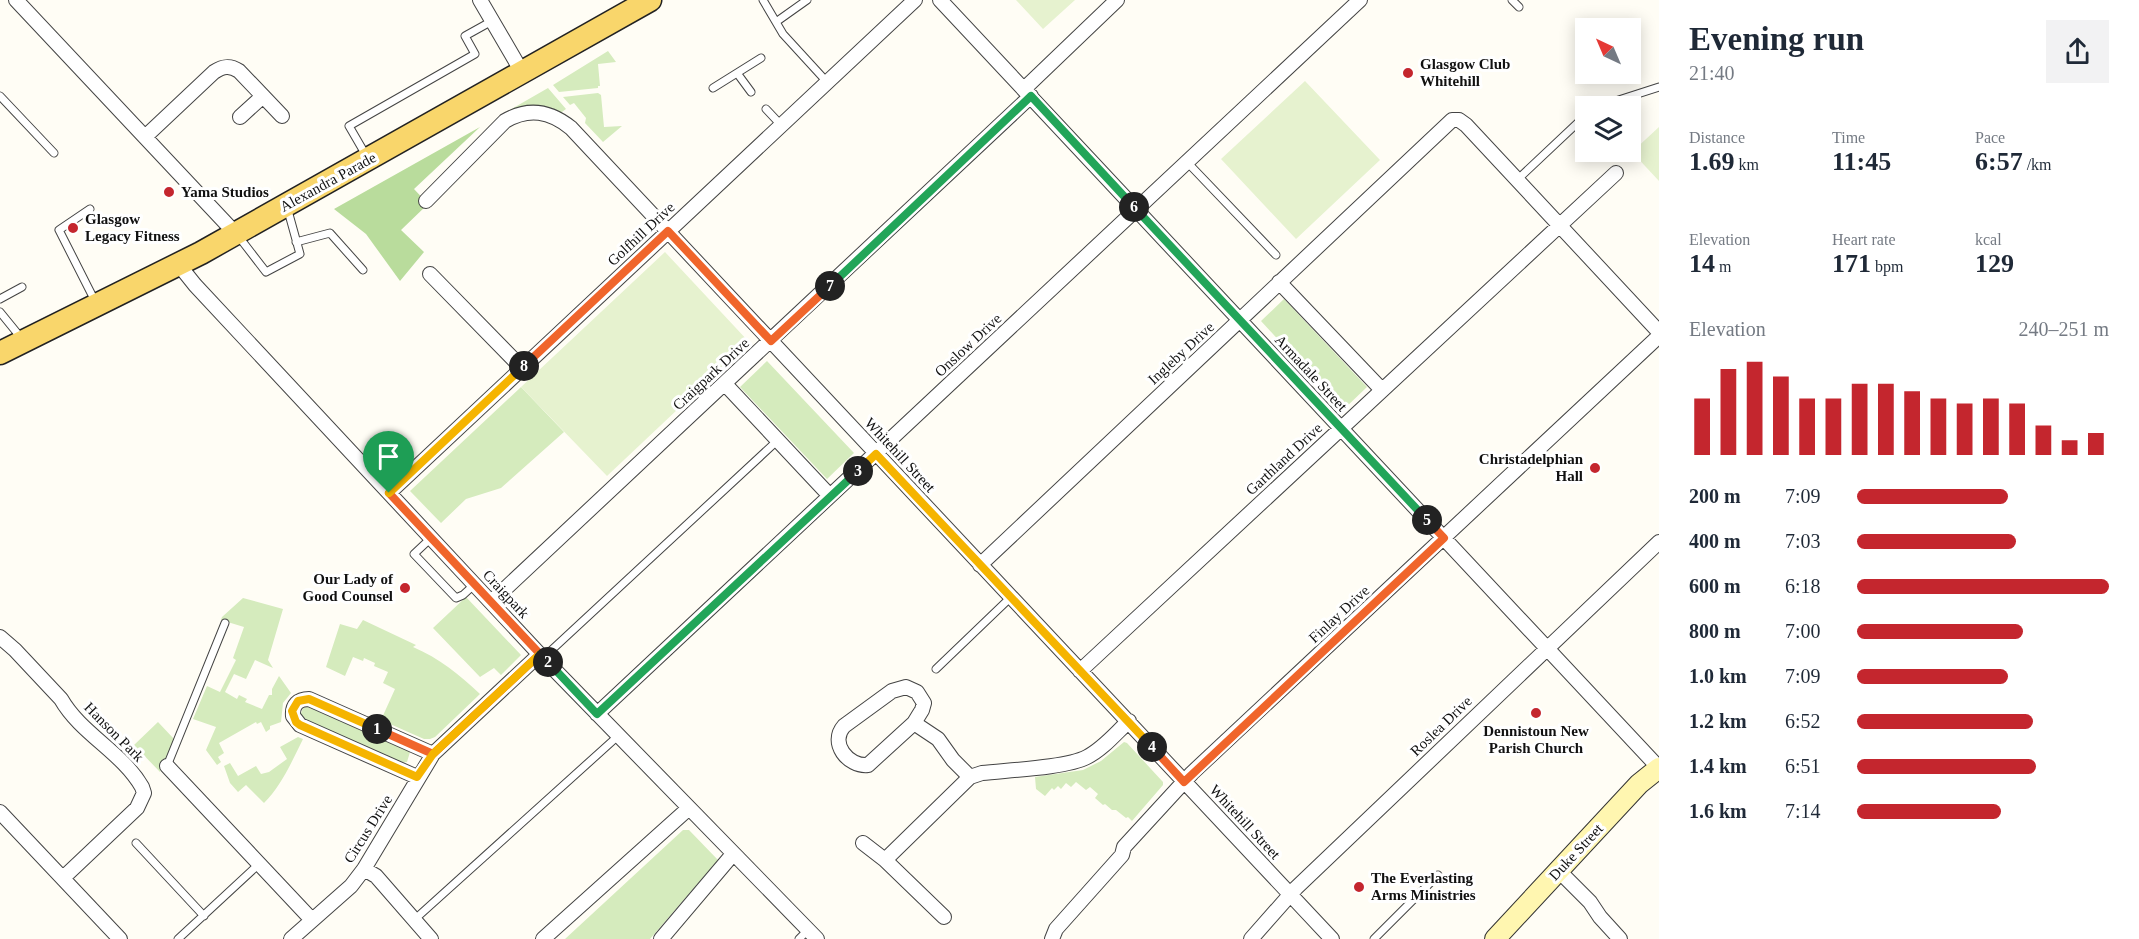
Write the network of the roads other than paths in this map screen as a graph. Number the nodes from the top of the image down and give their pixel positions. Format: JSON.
{"nodes":[{"id":1,"x":16,"y":0,"type":"edge"},
{"id":2,"x":480,"y":0,"type":"edge"},
{"id":3,"x":650,"y":0,"type":"edge"},
{"id":4,"x":763,"y":0,"type":"edge"},
{"id":5,"x":807,"y":0,"type":"edge"},
{"id":6,"x":915,"y":0,"type":"edge"},
{"id":7,"x":940,"y":0,"type":"edge"},
{"id":8,"x":1117,"y":0,"type":"edge"},
{"id":9,"x":1512,"y":0,"type":"edge"},
{"id":10,"x":1354,"y":2,"type":"edge"},
{"id":11,"x":1519,"y":7,"type":"dead end"},
{"id":12,"x":492,"y":21,"type":"junction"},
{"id":13,"x":776,"y":22,"type":"junction"},
{"id":14,"x":761,"y":58,"type":"dead end"},
{"id":15,"x":522,"y":72,"type":"junction"},
{"id":16,"x":738,"y":73,"type":"junction"},
{"id":17,"x":827,"y":82,"type":"junction"},
{"id":18,"x":1659,"y":87,"type":"edge"},
{"id":19,"x":713,"y":88,"type":"dead end"},
{"id":20,"x":751,"y":92,"type":"dead end"},
{"id":21,"x":1028,"y":93,"type":"junction"},
{"id":22,"x":0,"y":96,"type":"edge"},
{"id":23,"x":263,"y":96,"type":"junction"},
{"id":24,"x":1631,"y":96,"type":"edge"},
{"id":25,"x":766,"y":109,"type":"dead end"},
{"id":26,"x":282,"y":116,"type":"dead end"},
{"id":27,"x":240,"y":117,"type":"dead end"},
{"id":28,"x":781,"y":125,"type":"junction"},
{"id":29,"x":1575,"y":125,"type":"edge"},
{"id":30,"x":146,"y":136,"type":"junction"},
{"id":31,"x":54,"y":153,"type":"dead end"},
{"id":32,"x":368,"y":159,"type":"junction"},
{"id":33,"x":1187,"y":162,"type":"junction"},
{"id":34,"x":1616,"y":173,"type":"dead end"},
{"id":35,"x":1517,"y":180,"type":"junction"},
{"id":36,"x":426,"y":201,"type":"dead end"},
{"id":37,"x":287,"y":205,"type":"junction"},
{"id":38,"x":90,"y":209,"type":"dead end"},
{"id":39,"x":1137,"y":210,"type":"junction"},
{"id":40,"x":1560,"y":225,"type":"junction"},
{"id":41,"x":668,"y":231,"type":"junction"},
{"id":42,"x":236,"y":234,"type":"junction"},
{"id":43,"x":296,"y":242,"type":"junction"},
{"id":44,"x":1276,"y":255,"type":"dead end"},
{"id":45,"x":178,"y":265,"type":"junction"},
{"id":46,"x":363,"y":270,"type":"dead end"},
{"id":47,"x":430,"y":274,"type":"dead end"},
{"id":48,"x":1280,"y":282,"type":"junction"},
{"id":49,"x":22,"y":287,"type":"dead end"},
{"id":50,"x":0,"y":299,"type":"edge"},
{"id":51,"x":97,"y":305,"type":"junction"},
{"id":52,"x":0,"y":312,"type":"edge"},
{"id":53,"x":1239,"y":320,"type":"junction"},
{"id":54,"x":1659,"y":334,"type":"edge"},
{"id":55,"x":24,"y":341,"type":"junction"},
{"id":56,"x":771,"y":341,"type":"junction"},
{"id":57,"x":0,"y":353,"type":"edge"},
{"id":58,"x":522,"y":368,"type":"junction"},
{"id":59,"x":725,"y":384,"type":"junction"},
{"id":60,"x":1382,"y":390,"type":"junction"},
{"id":61,"x":1341,"y":429,"type":"junction"},
{"id":62,"x":777,"y":440,"type":"junction"},
{"id":63,"x":876,"y":454,"type":"junction"},
{"id":64,"x":389,"y":493,"type":"junction"},
{"id":65,"x":830,"y":496,"type":"junction"},
{"id":66,"x":431,"y":538,"type":"junction"},
{"id":67,"x":1444,"y":538,"type":"junction"},
{"id":68,"x":1659,"y":542,"type":"edge"},
{"id":69,"x":980,"y":565,"type":"junction"},
{"id":70,"x":475,"y":584,"type":"junction"},
{"id":71,"x":1010,"y":598,"type":"junction"},
{"id":72,"x":491,"y":602,"type":"junction"},
{"id":73,"x":225,"y":623,"type":"dead end"},
{"id":74,"x":0,"y":638,"type":"edge"},
{"id":75,"x":1547,"y":647,"type":"junction"},
{"id":76,"x":541,"y":656,"type":"junction"},
{"id":77,"x":936,"y":669,"type":"dead end"},
{"id":78,"x":1080,"y":672,"type":"junction"},
{"id":79,"x":597,"y":714,"type":"junction"},
{"id":80,"x":1129,"y":721,"type":"junction"},
{"id":81,"x":914,"y":723,"type":"junction"},
{"id":82,"x":618,"y":736,"type":"junction"},
{"id":83,"x":433,"y":754,"type":"junction"},
{"id":84,"x":168,"y":766,"type":"joint"},
{"id":85,"x":1659,"y":768,"type":"edge"},
{"id":86,"x":417,"y":777,"type":"junction"},
{"id":87,"x":970,"y":777,"type":"junction"},
{"id":88,"x":1184,"y":782,"type":"junction"},
{"id":89,"x":688,"y":808,"type":"junction"},
{"id":90,"x":0,"y":812,"type":"edge"},
{"id":91,"x":136,"y":843,"type":"dead end"},
{"id":92,"x":863,"y":843,"type":"dead end"},
{"id":93,"x":734,"y":854,"type":"junction"},
{"id":94,"x":885,"y":860,"type":"junction"},
{"id":95,"x":259,"y":864,"type":"junction"},
{"id":96,"x":364,"y":868,"type":"junction"},
{"id":97,"x":1559,"y":871,"type":"junction"},
{"id":98,"x":1438,"y":875,"type":"dead end"},
{"id":99,"x":63,"y":879,"type":"junction"},
{"id":100,"x":1290,"y":895,"type":"junction"},
{"id":101,"x":204,"y":916,"type":"junction"},
{"id":102,"x":944,"y":917,"type":"dead end"},
{"id":103,"x":312,"y":920,"type":"junction"},
{"id":104,"x":414,"y":920,"type":"junction"},
{"id":105,"x":1054,"y":934,"type":"edge"},
{"id":106,"x":808,"y":936,"type":"edge"},
{"id":107,"x":120,"y":939,"type":"edge"},
{"id":108,"x":178,"y":939,"type":"edge"},
{"id":109,"x":291,"y":939,"type":"edge"},
{"id":110,"x":431,"y":939,"type":"edge"},
{"id":111,"x":543,"y":939,"type":"edge"},
{"id":112,"x":661,"y":939,"type":"edge"},
{"id":113,"x":1251,"y":939,"type":"edge"},
{"id":114,"x":1332,"y":939,"type":"edge"},
{"id":115,"x":1374,"y":939,"type":"edge"},
{"id":116,"x":1495,"y":939,"type":"edge"},
{"id":117,"x":1620,"y":939,"type":"edge"}],
"edges":[{"from":1,"to":30,"type":"street"},
{"from":2,"to":12,"type":"street"},
{"from":3,"to":15,"type":"main road","name":"Alexandra Parade"},
{"from":4,"to":13,"type":"lane"},
{"from":5,"to":13,"type":"lane"},
{"from":6,"to":17,"type":"street","name":"Golfhill Drive"},
{"from":7,"to":21,"type":"street","name":"Armadale Street"},
{"from":8,"to":21,"type":"street","name":"Craigpark Drive"},
{"from":9,"to":11,"type":"lane"},
{"from":10,"to":33,"type":"street","name":"Onslow Drive"},
{"from":12,"to":15,"type":"street"},
{"from":12,"to":32,"type":"lane"},
{"from":13,"to":17,"type":"lane"},
{"from":14,"to":16,"type":"lane"},
{"from":15,"to":32,"type":"main road","name":"Alexandra Parade"},
{"from":16,"to":19,"type":"lane"},
{"from":16,"to":20,"type":"lane"},
{"from":17,"to":28,"type":"street","name":"Golfhill Drive"},
{"from":18,"to":24,"type":"lane"},
{"from":21,"to":39,"type":"street","name":"Armadale Street"},
{"from":21,"to":56,"type":"street","name":"Craigpark Drive"},
{"from":22,"to":31,"type":"lane"},
{"from":23,"to":26,"type":"street"},
{"from":23,"to":27,"type":"street"},
{"from":23,"to":30,"type":"street"},
{"from":25,"to":28,"type":"lane"},
{"from":28,"to":41,"type":"street","name":"Golfhill Drive"},
{"from":29,"to":35,"type":"lane"},
{"from":30,"to":42,"type":"street"},
{"from":32,"to":37,"type":"main road","name":"Alexandra Parade"},
{"from":33,"to":39,"type":"street","name":"Onslow Drive"},
{"from":33,"to":44,"type":"lane"},
{"from":34,"to":40,"type":"street","name":"Garthland Drive"},
{"from":35,"to":40,"type":"street"},
{"from":35,"to":48,"type":"street","name":"Ingleby Drive"},
{"from":36,"to":41,"type":"street","name":"Whitehill Street"},
{"from":37,"to":42,"type":"main road","name":"Alexandra Parade"},
{"from":37,"to":43,"type":"lane"},
{"from":38,"to":51,"type":"lane"},
{"from":39,"to":53,"type":"street","name":"Armadale Street"},
{"from":39,"to":63,"type":"street","name":"Onslow Drive"},
{"from":40,"to":54,"type":"street"},
{"from":40,"to":60,"type":"street","name":"Garthland Drive"},
{"from":41,"to":56,"type":"street","name":"Whitehill Street"},
{"from":41,"to":58,"type":"street","name":"Golfhill Drive"},
{"from":42,"to":43,"type":"lane"},
{"from":42,"to":45,"type":"main road","name":"Alexandra Parade"},
{"from":43,"to":46,"type":"lane"},
{"from":45,"to":51,"type":"main road","name":"Alexandra Parade"},
{"from":45,"to":64,"type":"street","name":"Craigpark"},
{"from":47,"to":58,"type":"street"},
{"from":48,"to":53,"type":"street","name":"Ingleby Drive"},
{"from":48,"to":60,"type":"street"},
{"from":49,"to":50,"type":"lane"},
{"from":51,"to":55,"type":"main road","name":"Alexandra Parade"},
{"from":52,"to":55,"type":"lane"},
{"from":53,"to":61,"type":"street","name":"Armadale Street"},
{"from":53,"to":69,"type":"street","name":"Ingleby Drive"},
{"from":54,"to":67,"type":"street","name":"Finlay Drive"},
{"from":55,"to":57,"type":"main road","name":"Alexandra Parade"},
{"from":56,"to":59,"type":"street","name":"Craigpark Drive"},
{"from":56,"to":63,"type":"street","name":"Whitehill Street"},
{"from":58,"to":64,"type":"street","name":"Golfhill Drive"},
{"from":59,"to":62,"type":"street"},
{"from":59,"to":72,"type":"street","name":"Craigpark Drive"},
{"from":60,"to":61,"type":"street","name":"Garthland Drive"},
{"from":61,"to":67,"type":"street","name":"Armadale Street"},
{"from":61,"to":78,"type":"street","name":"Garthland Drive"},
{"from":62,"to":65,"type":"street"},
{"from":62,"to":76,"type":"lane"},
{"from":63,"to":65,"type":"street","name":"Onslow Drive"},
{"from":63,"to":69,"type":"street","name":"Whitehill Street"},
{"from":64,"to":66,"type":"street","name":"Craigpark"},
{"from":65,"to":79,"type":"street","name":"Onslow Drive"},
{"from":66,"to":70,"type":"street","name":"Craigpark"},
{"from":66,"to":70,"type":"lane"},
{"from":67,"to":75,"type":"street","name":"Armadale Street"},
{"from":67,"to":88,"type":"street","name":"Finlay Drive"},
{"from":68,"to":75,"type":"street","name":"Roslea Drive"},
{"from":69,"to":71,"type":"street","name":"Whitehill Street"},
{"from":70,"to":72,"type":"street","name":"Craigpark"},
{"from":71,"to":77,"type":"lane"},
{"from":71,"to":78,"type":"street","name":"Whitehill Street"},
{"from":72,"to":76,"type":"street","name":"Craigpark"},
{"from":73,"to":84,"type":"lane"},
{"from":74,"to":99,"type":"street","name":"Hanson Park"},
{"from":75,"to":85,"type":"street","name":"Armadale Street"},
{"from":75,"to":100,"type":"street","name":"Roslea Drive"},
{"from":76,"to":79,"type":"street","name":"Craigpark"},
{"from":76,"to":83,"type":"street","name":"Circus Drive"},
{"from":78,"to":80,"type":"street","name":"Whitehill Street"},
{"from":79,"to":82,"type":"street","name":"Craigpark"},
{"from":80,"to":87,"type":"street"},
{"from":80,"to":88,"type":"street","name":"Whitehill Street"},
{"from":81,"to":81,"type":"street"},
{"from":81,"to":87,"type":"street"},
{"from":82,"to":89,"type":"street","name":"Craigpark"},
{"from":82,"to":104,"type":"lane"},
{"from":83,"to":86,"type":"street","name":"Circus Drive"},
{"from":83,"to":86,"type":"street"},
{"from":84,"to":95,"type":"street"},
{"from":85,"to":97,"type":"street","name":"Duke Street"},
{"from":86,"to":96,"type":"street","name":"Circus Drive"},
{"from":87,"to":94,"type":"street"},
{"from":88,"to":100,"type":"street","name":"Whitehill Street"},
{"from":88,"to":105,"type":"street","name":"Finlay Drive"},
{"from":89,"to":93,"type":"street","name":"Craigpark"},
{"from":89,"to":111,"type":"street"},
{"from":90,"to":99,"type":"street"},
{"from":91,"to":101,"type":"lane"},
{"from":92,"to":94,"type":"street"},
{"from":93,"to":106,"type":"street","name":"Craigpark"},
{"from":93,"to":112,"type":"street"},
{"from":94,"to":102,"type":"street"},
{"from":95,"to":101,"type":"lane"},
{"from":95,"to":103,"type":"street"},
{"from":96,"to":103,"type":"street","name":"Circus Drive"},
{"from":96,"to":104,"type":"street"},
{"from":97,"to":116,"type":"street","name":"Duke Street"},
{"from":97,"to":117,"type":"street"},
{"from":98,"to":115,"type":"lane"},
{"from":99,"to":107,"type":"street"},
{"from":100,"to":113,"type":"street","name":"Roslea Drive"},
{"from":100,"to":114,"type":"street","name":"Whitehill Street"},
{"from":101,"to":108,"type":"lane"},
{"from":103,"to":109,"type":"street","name":"Circus Drive"},
{"from":104,"to":110,"type":"street"}]}
